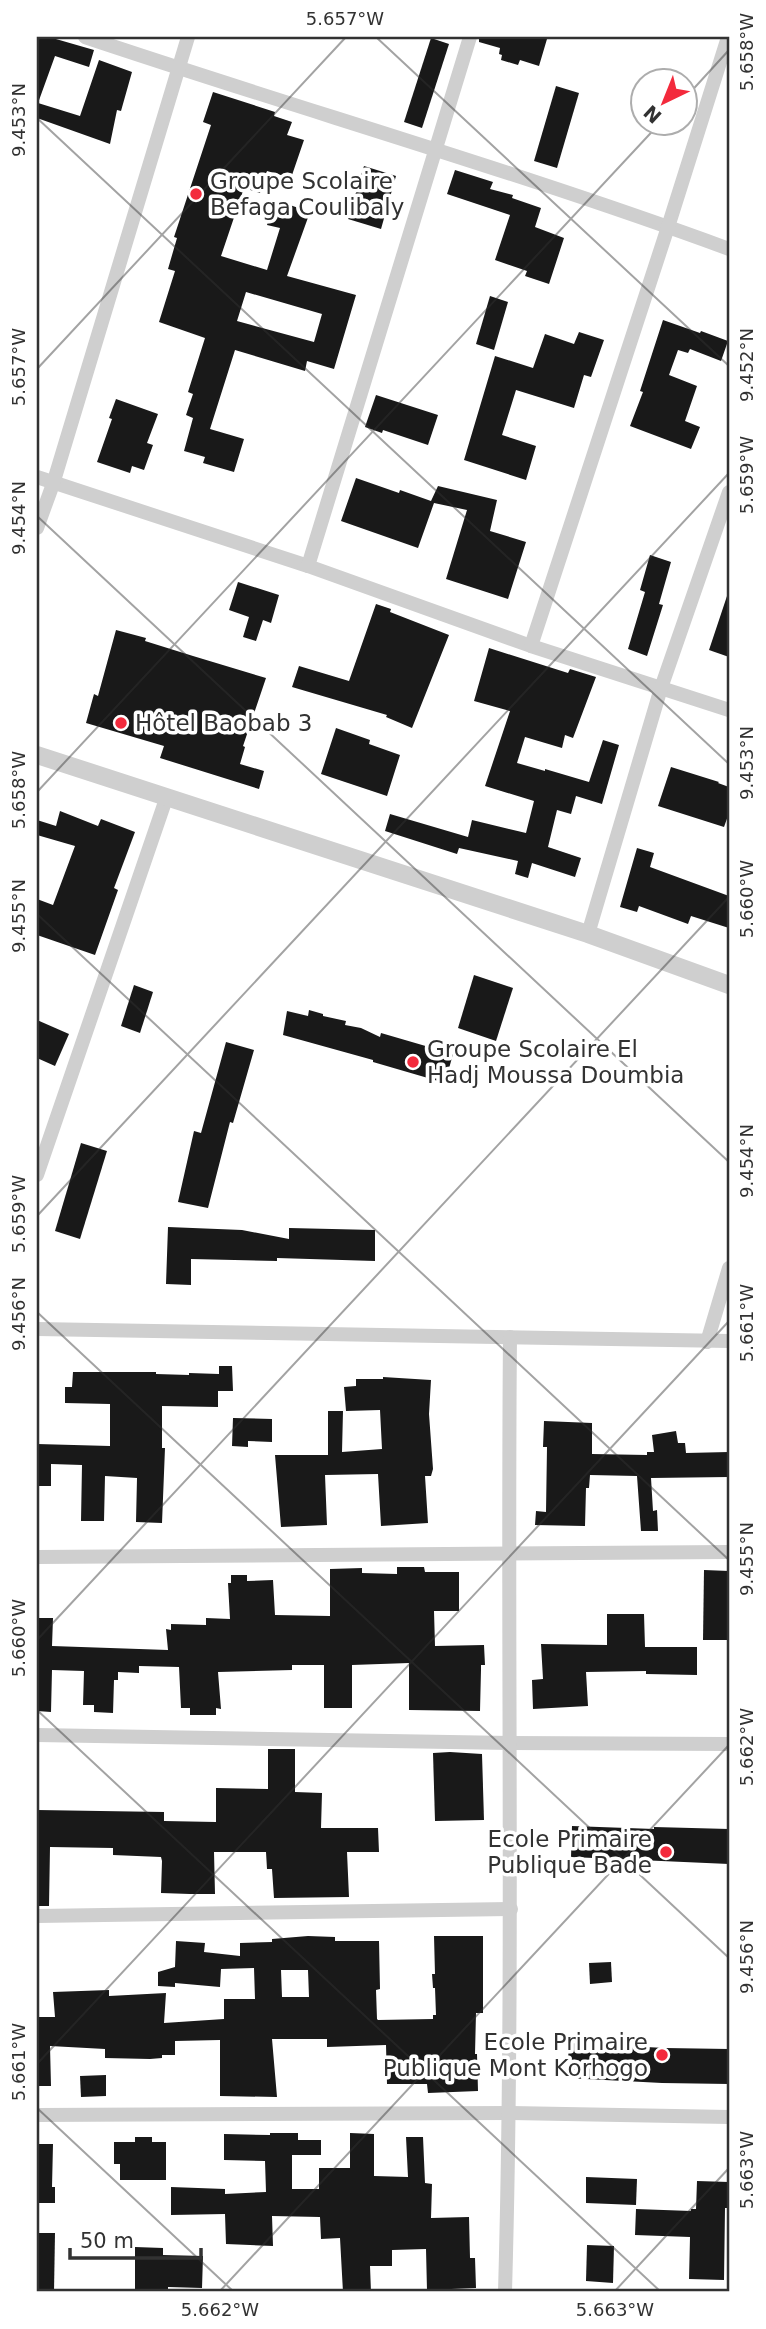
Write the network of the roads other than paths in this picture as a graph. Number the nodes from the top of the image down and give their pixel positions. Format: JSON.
{"nodes":[{"id":1,"x":85,"y":37,"type":"edge"},
{"id":2,"x":188,"y":37,"type":"edge"},
{"id":3,"x":470,"y":37,"type":"edge"},
{"id":4,"x":727,"y":37,"type":"edge"},
{"id":5,"x":179,"y":68,"type":"junction"},
{"id":6,"x":435,"y":150,"type":"junction"},
{"id":7,"x":668,"y":227,"type":"junction"},
{"id":8,"x":729,"y":249,"type":"edge"},
{"id":9,"x":37,"y":477,"type":"edge"},
{"id":10,"x":53,"y":484,"type":"junction"},
{"id":11,"x":729,"y":492,"type":"edge"},
{"id":12,"x":37,"y":528,"type":"edge"},
{"id":13,"x":307,"y":566,"type":"junction"},
{"id":14,"x":531,"y":646,"type":"junction"},
{"id":15,"x":661,"y":688,"type":"junction"},
{"id":16,"x":729,"y":710,"type":"edge"},
{"id":17,"x":37,"y":755,"type":"edge"},
{"id":18,"x":167,"y":796,"type":"junction"},
{"id":19,"x":588,"y":934,"type":"junction"},
{"id":20,"x":729,"y":985,"type":"edge"},
{"id":21,"x":37,"y":1175,"type":"edge"},
{"id":22,"x":729,"y":1268,"type":"edge"},
{"id":23,"x":37,"y":1329,"type":"edge"},
{"id":24,"x":510,"y":1337,"type":"junction"},
{"id":25,"x":729,"y":1341,"type":"edge"},
{"id":26,"x":707,"y":1342,"type":"junction"},
{"id":27,"x":729,"y":1552,"type":"edge"},
{"id":28,"x":508,"y":1555,"type":"junction"},
{"id":29,"x":37,"y":1557,"type":"edge"},
{"id":30,"x":37,"y":1735,"type":"edge"},
{"id":31,"x":510,"y":1743,"type":"junction"},
{"id":32,"x":729,"y":1744,"type":"edge"},
{"id":33,"x":511,"y":1909,"type":"junction"},
{"id":34,"x":37,"y":1916,"type":"edge"},
{"id":35,"x":510,"y":2113,"type":"junction"},
{"id":36,"x":37,"y":2115,"type":"edge"},
{"id":37,"x":729,"y":2116,"type":"edge"},
{"id":38,"x":505,"y":2292,"type":"edge"}],
"edges":[{"from":1,"to":5,"type":"street"},
{"from":2,"to":5,"type":"street"},
{"from":3,"to":6,"type":"street"},
{"from":4,"to":7,"type":"street"},
{"from":5,"to":6,"type":"street"},
{"from":5,"to":10,"type":"street"},
{"from":6,"to":7,"type":"street"},
{"from":6,"to":13,"type":"street"},
{"from":7,"to":8,"type":"street"},
{"from":7,"to":14,"type":"street"},
{"from":9,"to":10,"type":"street"},
{"from":10,"to":12,"type":"street"},
{"from":10,"to":13,"type":"street"},
{"from":11,"to":15,"type":"street"},
{"from":13,"to":14,"type":"street"},
{"from":14,"to":15,"type":"street"},
{"from":15,"to":16,"type":"street"},
{"from":15,"to":19,"type":"street"},
{"from":17,"to":18,"type":"street"},
{"from":18,"to":19,"type":"street"},
{"from":18,"to":21,"type":"street"},
{"from":19,"to":20,"type":"street"},
{"from":22,"to":26,"type":"street"},
{"from":23,"to":24,"type":"street"},
{"from":24,"to":26,"type":"street"},
{"from":24,"to":28,"type":"street"},
{"from":25,"to":26,"type":"street"},
{"from":27,"to":28,"type":"street"},
{"from":28,"to":29,"type":"street"},
{"from":28,"to":31,"type":"street"},
{"from":30,"to":31,"type":"street"},
{"from":31,"to":32,"type":"street"},
{"from":31,"to":33,"type":"street"},
{"from":33,"to":34,"type":"street"},
{"from":33,"to":35,"type":"street"},
{"from":35,"to":36,"type":"street"},
{"from":35,"to":37,"type":"street"},
{"from":35,"to":38,"type":"street"}]}
